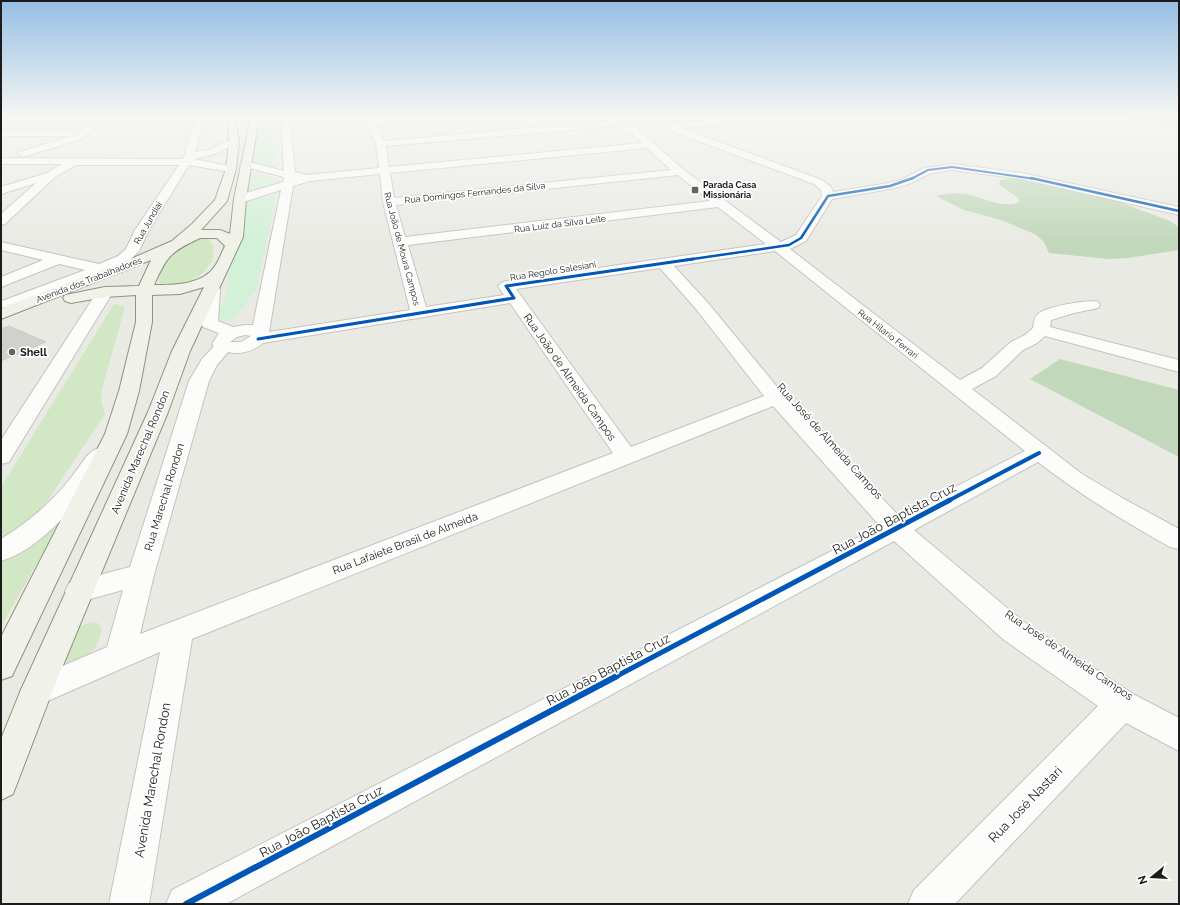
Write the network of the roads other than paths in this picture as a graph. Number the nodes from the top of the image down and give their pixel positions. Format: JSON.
{"nodes":[{"id":1,"x":192,"y":158,"type":"edge"},
{"id":2,"x":237,"y":158,"type":"edge"},
{"id":3,"x":241,"y":158,"type":"edge"},
{"id":4,"x":288,"y":158,"type":"edge"},
{"id":5,"x":383,"y":158,"type":"edge"},
{"id":6,"x":459,"y":158,"type":"edge"},
{"id":7,"x":664,"y":158,"type":"edge"},
{"id":8,"x":752,"y":158,"type":"edge"},
{"id":9,"x":1,"y":160,"type":"edge"},
{"id":10,"x":187,"y":160,"type":"junction"},
{"id":11,"x":75,"y":161,"type":"junction"},
{"id":12,"x":238,"y":167,"type":"junction"},
{"id":13,"x":384,"y":171,"type":"junction"},
{"id":14,"x":680,"y":172,"type":"junction"},
{"id":15,"x":289,"y":174,"type":"junction"},
{"id":16,"x":51,"y":175,"type":"junction"},
{"id":17,"x":818,"y":182,"type":"junction"},
{"id":18,"x":870,"y":188,"type":"junction"},
{"id":19,"x":1,"y":191,"type":"edge"},
{"id":20,"x":828,"y":196,"type":"junction"},
{"id":21,"x":240,"y":199,"type":"junction"},
{"id":22,"x":389,"y":202,"type":"junction"},
{"id":23,"x":720,"y":203,"type":"junction"},
{"id":24,"x":1179,"y":211,"type":"edge"},
{"id":25,"x":1,"y":221,"type":"edge"},
{"id":26,"x":400,"y":242,"type":"junction"},
{"id":27,"x":176,"y":243,"type":"junction"},
{"id":28,"x":1,"y":246,"type":"edge"},
{"id":29,"x":232,"y":246,"type":"junction"},
{"id":30,"x":779,"y":247,"type":"junction"},
{"id":31,"x":56,"y":260,"type":"junction"},
{"id":32,"x":663,"y":262,"type":"junction"},
{"id":33,"x":101,"y":269,"type":"junction"},
{"id":34,"x":222,"y":269,"type":"junction"},
{"id":35,"x":1,"y":282,"type":"edge"},
{"id":36,"x":212,"y":289,"type":"junction"},
{"id":37,"x":144,"y":291,"type":"junction"},
{"id":38,"x":105,"y":292,"type":"junction"},
{"id":39,"x":510,"y":292,"type":"junction"},
{"id":40,"x":453,"y":293,"type":"dead end"},
{"id":41,"x":266,"y":295,"type":"junction"},
{"id":42,"x":1092,"y":305,"type":"dead end"},
{"id":43,"x":8,"y":307,"type":"edge"},
{"id":44,"x":419,"y":313,"type":"junction"},
{"id":45,"x":1,"y":320,"type":"edge"},
{"id":46,"x":1042,"y":330,"type":"junction"},
{"id":47,"x":259,"y":336,"type":"junction"},
{"id":48,"x":231,"y":337,"type":"junction"},
{"id":49,"x":1179,"y":366,"type":"edge"},
{"id":50,"x":957,"y":389,"type":"junction"},
{"id":51,"x":776,"y":398,"type":"junction"},
{"id":52,"x":116,"y":434,"type":"junction"},
{"id":53,"x":1039,"y":453,"type":"junction"},
{"id":54,"x":626,"y":456,"type":"junction"},
{"id":55,"x":1,"y":457,"type":"edge"},
{"id":56,"x":896,"y":528,"type":"junction"},
{"id":57,"x":1179,"y":540,"type":"edge"},
{"id":58,"x":5,"y":548,"type":"edge"},
{"id":59,"x":141,"y":575,"type":"junction"},
{"id":60,"x":79,"y":591,"type":"junction"},
{"id":61,"x":179,"y":632,"type":"junction"},
{"id":62,"x":120,"y":655,"type":"junction"},
{"id":63,"x":1,"y":667,"type":"edge"},
{"id":64,"x":36,"y":692,"type":"junction"},
{"id":65,"x":1122,"y":704,"type":"junction"},
{"id":66,"x":1179,"y":735,"type":"edge"},
{"id":67,"x":1,"y":782,"type":"edge"},
{"id":68,"x":129,"y":904,"type":"edge"},
{"id":69,"x":186,"y":904,"type":"edge"},
{"id":70,"x":928,"y":904,"type":"edge"}],
"edges":[{"from":1,"to":10,"type":"street"},
{"from":2,"to":12,"type":"main road","name":"Avenida Marechal Rondon"},
{"from":3,"to":12,"type":"main road","name":"Avenida Marechal Rondon"},
{"from":4,"to":15,"type":"street"},
{"from":5,"to":13,"type":"street","name":"Rua João de Moura Campos"},
{"from":6,"to":13,"type":"street"},
{"from":7,"to":14,"type":"street","name":"Rua Hilario Ferrari"},
{"from":8,"to":17,"type":"street"},
{"from":9,"to":11,"type":"street"},
{"from":10,"to":11,"type":"street"},
{"from":10,"to":12,"type":"street"},
{"from":10,"to":33,"type":"street","name":"Rua Jundiai"},
{"from":11,"to":16,"type":"street"},
{"from":12,"to":15,"type":"street"},
{"from":12,"to":21,"type":"main road","name":"Avenida Marechal Rondon"},
{"from":12,"to":27,"type":"main road","name":"Avenida Marechal Rondon"},
{"from":13,"to":15,"type":"street"},
{"from":13,"to":22,"type":"street","name":"Rua João de Moura Campos"},
{"from":14,"to":22,"type":"street","name":"Rua Domingos Fernandes da Silva"},
{"from":14,"to":23,"type":"street","name":"Rua Hilario Ferrari"},
{"from":15,"to":21,"type":"street"},
{"from":15,"to":41,"type":"street"},
{"from":16,"to":19,"type":"street"},
{"from":16,"to":25,"type":"street"},
{"from":17,"to":18,"type":"street"},
{"from":17,"to":20,"type":"street"},
{"from":18,"to":20,"type":"street"},
{"from":18,"to":24,"type":"street"},
{"from":20,"to":30,"type":"street","name":"Rua Regolo Salesiani"},
{"from":21,"to":29,"type":"main road","name":"Avenida Marechal Rondon"},
{"from":22,"to":26,"type":"street","name":"Rua João de Moura Campos"},
{"from":23,"to":26,"type":"street","name":"Rua Luiz da Silva Leite"},
{"from":23,"to":30,"type":"street","name":"Rua Hilario Ferrari"},
{"from":26,"to":44,"type":"street","name":"Rua João de Moura Campos"},
{"from":27,"to":29,"type":"main road"},
{"from":27,"to":37,"type":"main road","name":"Avenida Marechal Rondon"},
{"from":27,"to":43,"type":"main road","name":"Avenida dos Trabalhadores"},
{"from":28,"to":31,"type":"street"},
{"from":29,"to":34,"type":"main road","name":"Avenida Marechal Rondon"},
{"from":30,"to":32,"type":"street","name":"Rua Regolo Salesiani"},
{"from":30,"to":50,"type":"street","name":"Rua Hilario Ferrari"},
{"from":31,"to":33,"type":"street"},
{"from":31,"to":35,"type":"street"},
{"from":32,"to":39,"type":"street","name":"Rua Regolo Salesiani"},
{"from":32,"to":51,"type":"street","name":"Rua José de Almeida Campos"},
{"from":33,"to":43,"type":"street","name":"Rua Jundiai"},
{"from":34,"to":36,"type":"main road","name":"Avenida Marechal Rondon"},
{"from":34,"to":37,"type":"main road","name":"Avenida dos Trabalhadores"},
{"from":36,"to":48,"type":"street"},
{"from":36,"to":60,"type":"main road","name":"Avenida Marechal Rondon"},
{"from":37,"to":38,"type":"main road","name":"Avenida dos Trabalhadores"},
{"from":37,"to":52,"type":"main road","name":"Avenida Marechal Rondon"},
{"from":38,"to":45,"type":"main road","name":"Avenida dos Trabalhadores"},
{"from":38,"to":55,"type":"street"},
{"from":39,"to":40,"type":"street"},
{"from":39,"to":44,"type":"street","name":"Rua Regolo Salesiani"},
{"from":39,"to":54,"type":"street","name":"Rua João de Almeida Campos"},
{"from":41,"to":47,"type":"street"},
{"from":41,"to":48,"type":"street","name":"Rua Marechal Rondon"},
{"from":42,"to":46,"type":"street"},
{"from":44,"to":47,"type":"street","name":"Rua Regolo Salesiani"},
{"from":46,"to":49,"type":"street"},
{"from":46,"to":50,"type":"street"},
{"from":47,"to":48,"type":"street","name":"Rua Regolo Salesiani"},
{"from":48,"to":59,"type":"street","name":"Rua Marechal Rondon"},
{"from":50,"to":53,"type":"street","name":"Rua Hilario Ferrari"},
{"from":51,"to":54,"type":"street","name":"Rua Lafaiete Brasil de Almeida"},
{"from":51,"to":56,"type":"street","name":"Rua José de Almeida Campos"},
{"from":52,"to":58,"type":"street"},
{"from":52,"to":63,"type":"main road","name":"Avenida Marechal Rondon"},
{"from":53,"to":56,"type":"street","name":"Rua João Baptista Cruz"},
{"from":53,"to":57,"type":"street","name":"Rua Hilario Ferrari"},
{"from":54,"to":61,"type":"street","name":"Rua Lafaiete Brasil de Almeida"},
{"from":56,"to":65,"type":"street","name":"Rua José de Almeida Campos"},
{"from":56,"to":69,"type":"street","name":"Rua João Baptista Cruz"},
{"from":59,"to":60,"type":"street"},
{"from":59,"to":62,"type":"street","name":"Rua Marechal Rondon"},
{"from":60,"to":64,"type":"main road","name":"Avenida Marechal Rondon"},
{"from":61,"to":62,"type":"street","name":"Rua Lafaiete Brasil de Almeida"},
{"from":61,"to":68,"type":"street","name":"Avenida Marechal Rondon"},
{"from":62,"to":64,"type":"street","name":"Rua Lafaiete Brasil de Almeida"},
{"from":64,"to":67,"type":"main road","name":"Avenida Marechal Rondon"},
{"from":65,"to":66,"type":"street","name":"Rua José de Almeida Campos"},
{"from":65,"to":70,"type":"street","name":"Rua José Nastari"}]}
